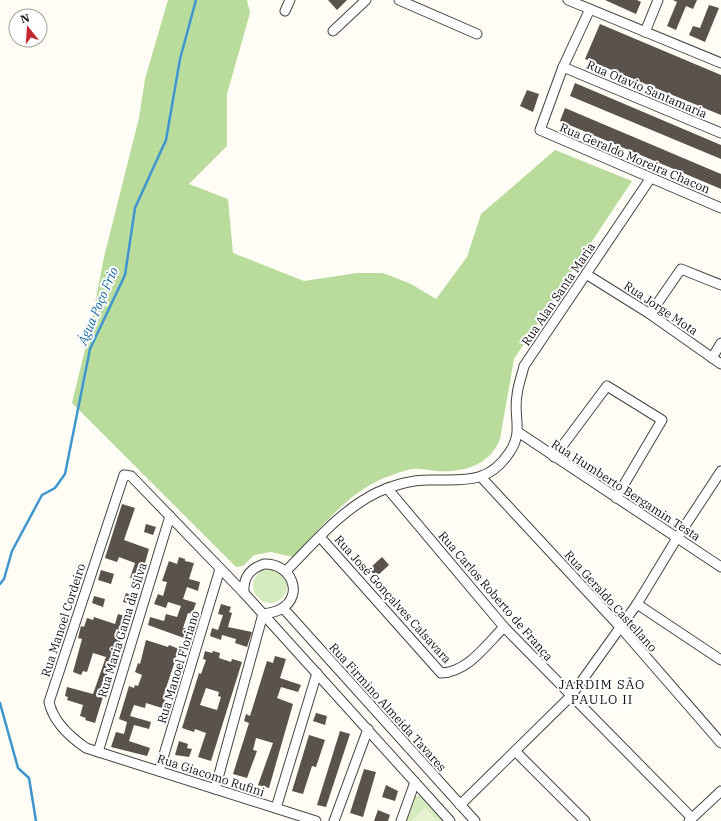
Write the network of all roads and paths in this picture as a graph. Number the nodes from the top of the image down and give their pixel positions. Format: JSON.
{"nodes":[{"id":1,"x":290,"y":0,"type":"edge"},
{"id":2,"x":366,"y":0,"type":"edge"},
{"id":3,"x":400,"y":0,"type":"edge"},
{"id":4,"x":568,"y":0,"type":"edge"},
{"id":5,"x":658,"y":0,"type":"edge"},
{"id":6,"x":590,"y":9,"type":"junction"},
{"id":7,"x":285,"y":11,"type":"dead end"},
{"id":8,"x":333,"y":31,"type":"dead end"},
{"id":9,"x":645,"y":32,"type":"junction"},
{"id":10,"x":477,"y":34,"type":"dead end"},
{"id":11,"x":721,"y":63,"type":"edge"},
{"id":12,"x":563,"y":68,"type":"junction"},
{"id":13,"x":721,"y":133,"type":"edge"},
{"id":14,"x":650,"y":179,"type":"junction"},
{"id":15,"x":721,"y":208,"type":"edge"},
{"id":16,"x":586,"y":274,"type":"junction"},
{"id":17,"x":721,"y":284,"type":"edge"},
{"id":18,"x":650,"y":314,"type":"junction"},
{"id":19,"x":721,"y":342,"type":"edge"},
{"id":20,"x":712,"y":358,"type":"junction"},
{"id":21,"x":721,"y":364,"type":"edge"},
{"id":22,"x":518,"y":432,"type":"junction"},
{"id":23,"x":554,"y":457,"type":"junction"},
{"id":24,"x":721,"y":471,"type":"edge"},
{"id":25,"x":481,"y":478,"type":"junction"},
{"id":26,"x":386,"y":488,"type":"junction"},
{"id":27,"x":616,"y":498,"type":"junction"},
{"id":28,"x":170,"y":516,"type":"junction"},
{"id":29,"x":320,"y":538,"type":"junction"},
{"id":30,"x":676,"y":538,"type":"junction"},
{"id":31,"x":721,"y":567,"type":"edge"},
{"id":32,"x":220,"y":569,"type":"junction"},
{"id":33,"x":286,"y":571,"type":"junction"},
{"id":34,"x":244,"y":593,"type":"junction"},
{"id":35,"x":637,"y":604,"type":"junction"},
{"id":36,"x":283,"y":608,"type":"junction"},
{"id":37,"x":264,"y":614,"type":"junction"},
{"id":38,"x":504,"y":627,"type":"junction"},
{"id":39,"x":621,"y":628,"type":"junction"},
{"id":40,"x":721,"y":660,"type":"edge"},
{"id":41,"x":317,"y":673,"type":"junction"},
{"id":42,"x":571,"y":696,"type":"junction"},
{"id":43,"x":368,"y":729,"type":"junction"},
{"id":44,"x":721,"y":743,"type":"edge"},
{"id":45,"x":515,"y":751,"type":"junction"},
{"id":46,"x":98,"y":752,"type":"junction"},
{"id":47,"x":159,"y":771,"type":"junction"},
{"id":48,"x":415,"y":782,"type":"junction"},
{"id":49,"x":215,"y":789,"type":"junction"},
{"id":50,"x":721,"y":791,"type":"edge"},
{"id":51,"x":460,"y":805,"type":"junction"},
{"id":52,"x":276,"y":808,"type":"junction"},
{"id":53,"x":690,"y":820,"type":"edge"},
{"id":54,"x":316,"y":821,"type":"edge"},
{"id":55,"x":334,"y":821,"type":"edge"},
{"id":56,"x":401,"y":821,"type":"edge"},
{"id":57,"x":450,"y":821,"type":"edge"},
{"id":58,"x":476,"y":821,"type":"edge"},
{"id":59,"x":585,"y":821,"type":"edge"}],
"edges":[{"from":1,"to":7,"type":"street"},
{"from":2,"to":8,"type":"street"},
{"from":3,"to":10,"type":"street"},
{"from":4,"to":6,"type":"street"},
{"from":5,"to":9,"type":"street"},
{"from":6,"to":9,"type":"street"},
{"from":6,"to":12,"type":"street"},
{"from":9,"to":11,"type":"street"},
{"from":12,"to":13,"type":"street","name":"Rua Otavio Santamaria"},
{"from":12,"to":14,"type":"street","name":"Rua Geraldo Moreira Chacon"},
{"from":14,"to":15,"type":"street","name":"Rua Geraldo Moreira Chacon"},
{"from":14,"to":16,"type":"street","name":"Rua Alan Santa Maria"},
{"from":16,"to":18,"type":"street","name":"Rua Jorge Mota"},
{"from":16,"to":22,"type":"street","name":"Rua Alan Santa Maria"},
{"from":17,"to":18,"type":"street"},
{"from":18,"to":20,"type":"street","name":"Rua Jorge Mota"},
{"from":19,"to":20,"type":"street"},
{"from":20,"to":21,"type":"street","name":"Rua Jorge Mota"},
{"from":22,"to":23,"type":"street","name":"Rua Humberto Bergamin Testa"},
{"from":22,"to":25,"type":"street"},
{"from":23,"to":27,"type":"street","name":"Rua Humberto Bergamin Testa"},
{"from":23,"to":27,"type":"street"},
{"from":24,"to":30,"type":"street"},
{"from":25,"to":26,"type":"street"},
{"from":25,"to":39,"type":"street","name":"Rua Geraldo Castellano"},
{"from":26,"to":29,"type":"street"},
{"from":26,"to":38,"type":"street","name":"Rua Carlos Roberto de França"},
{"from":27,"to":30,"type":"street","name":"Rua Humberto Bergamin Testa"},
{"from":28,"to":32,"type":"street"},
{"from":28,"to":46,"type":"street","name":"Rua Maria Gama da Silva"},
{"from":28,"to":46,"type":"street","name":"Rua Manoel Cordeiro"},
{"from":29,"to":33,"type":"street"},
{"from":29,"to":38,"type":"street","name":"Rua José Gonçalves Calsavara"},
{"from":30,"to":31,"type":"street","name":"Rua Humberto Bergamin Testa"},
{"from":30,"to":35,"type":"street"},
{"from":32,"to":34,"type":"street"},
{"from":32,"to":47,"type":"street","name":"Rua Manoel Floriano"},
{"from":33,"to":34,"type":"street"},
{"from":33,"to":36,"type":"street"},
{"from":34,"to":37,"type":"street"},
{"from":35,"to":39,"type":"street"},
{"from":35,"to":40,"type":"street"},
{"from":36,"to":37,"type":"street"},
{"from":36,"to":51,"type":"street","name":"Rua Firmino Almeida Tavares"},
{"from":37,"to":41,"type":"street"},
{"from":37,"to":49,"type":"street"},
{"from":38,"to":42,"type":"street","name":"Rua Carlos Roberto de França"},
{"from":39,"to":42,"type":"street"},
{"from":39,"to":44,"type":"street","name":"Rua Geraldo Castellano"},
{"from":41,"to":43,"type":"street"},
{"from":41,"to":52,"type":"street"},
{"from":42,"to":45,"type":"street"},
{"from":42,"to":53,"type":"street","name":"Rua Carlos Roberto de França"},
{"from":43,"to":48,"type":"street"},
{"from":43,"to":55,"type":"street"},
{"from":45,"to":51,"type":"street"},
{"from":45,"to":59,"type":"street"},
{"from":46,"to":47,"type":"street","name":"Rua Giacomo Rufini"},
{"from":47,"to":49,"type":"street","name":"Rua Giacomo Rufini"},
{"from":48,"to":56,"type":"street"},
{"from":48,"to":57,"type":"street"},
{"from":49,"to":52,"type":"street","name":"Rua Giacomo Rufini"},
{"from":50,"to":53,"type":"street"},
{"from":51,"to":58,"type":"street","name":"Rua Firmino Almeida Tavares"},
{"from":52,"to":54,"type":"street","name":"Rua Giacomo Rufini"}]}
